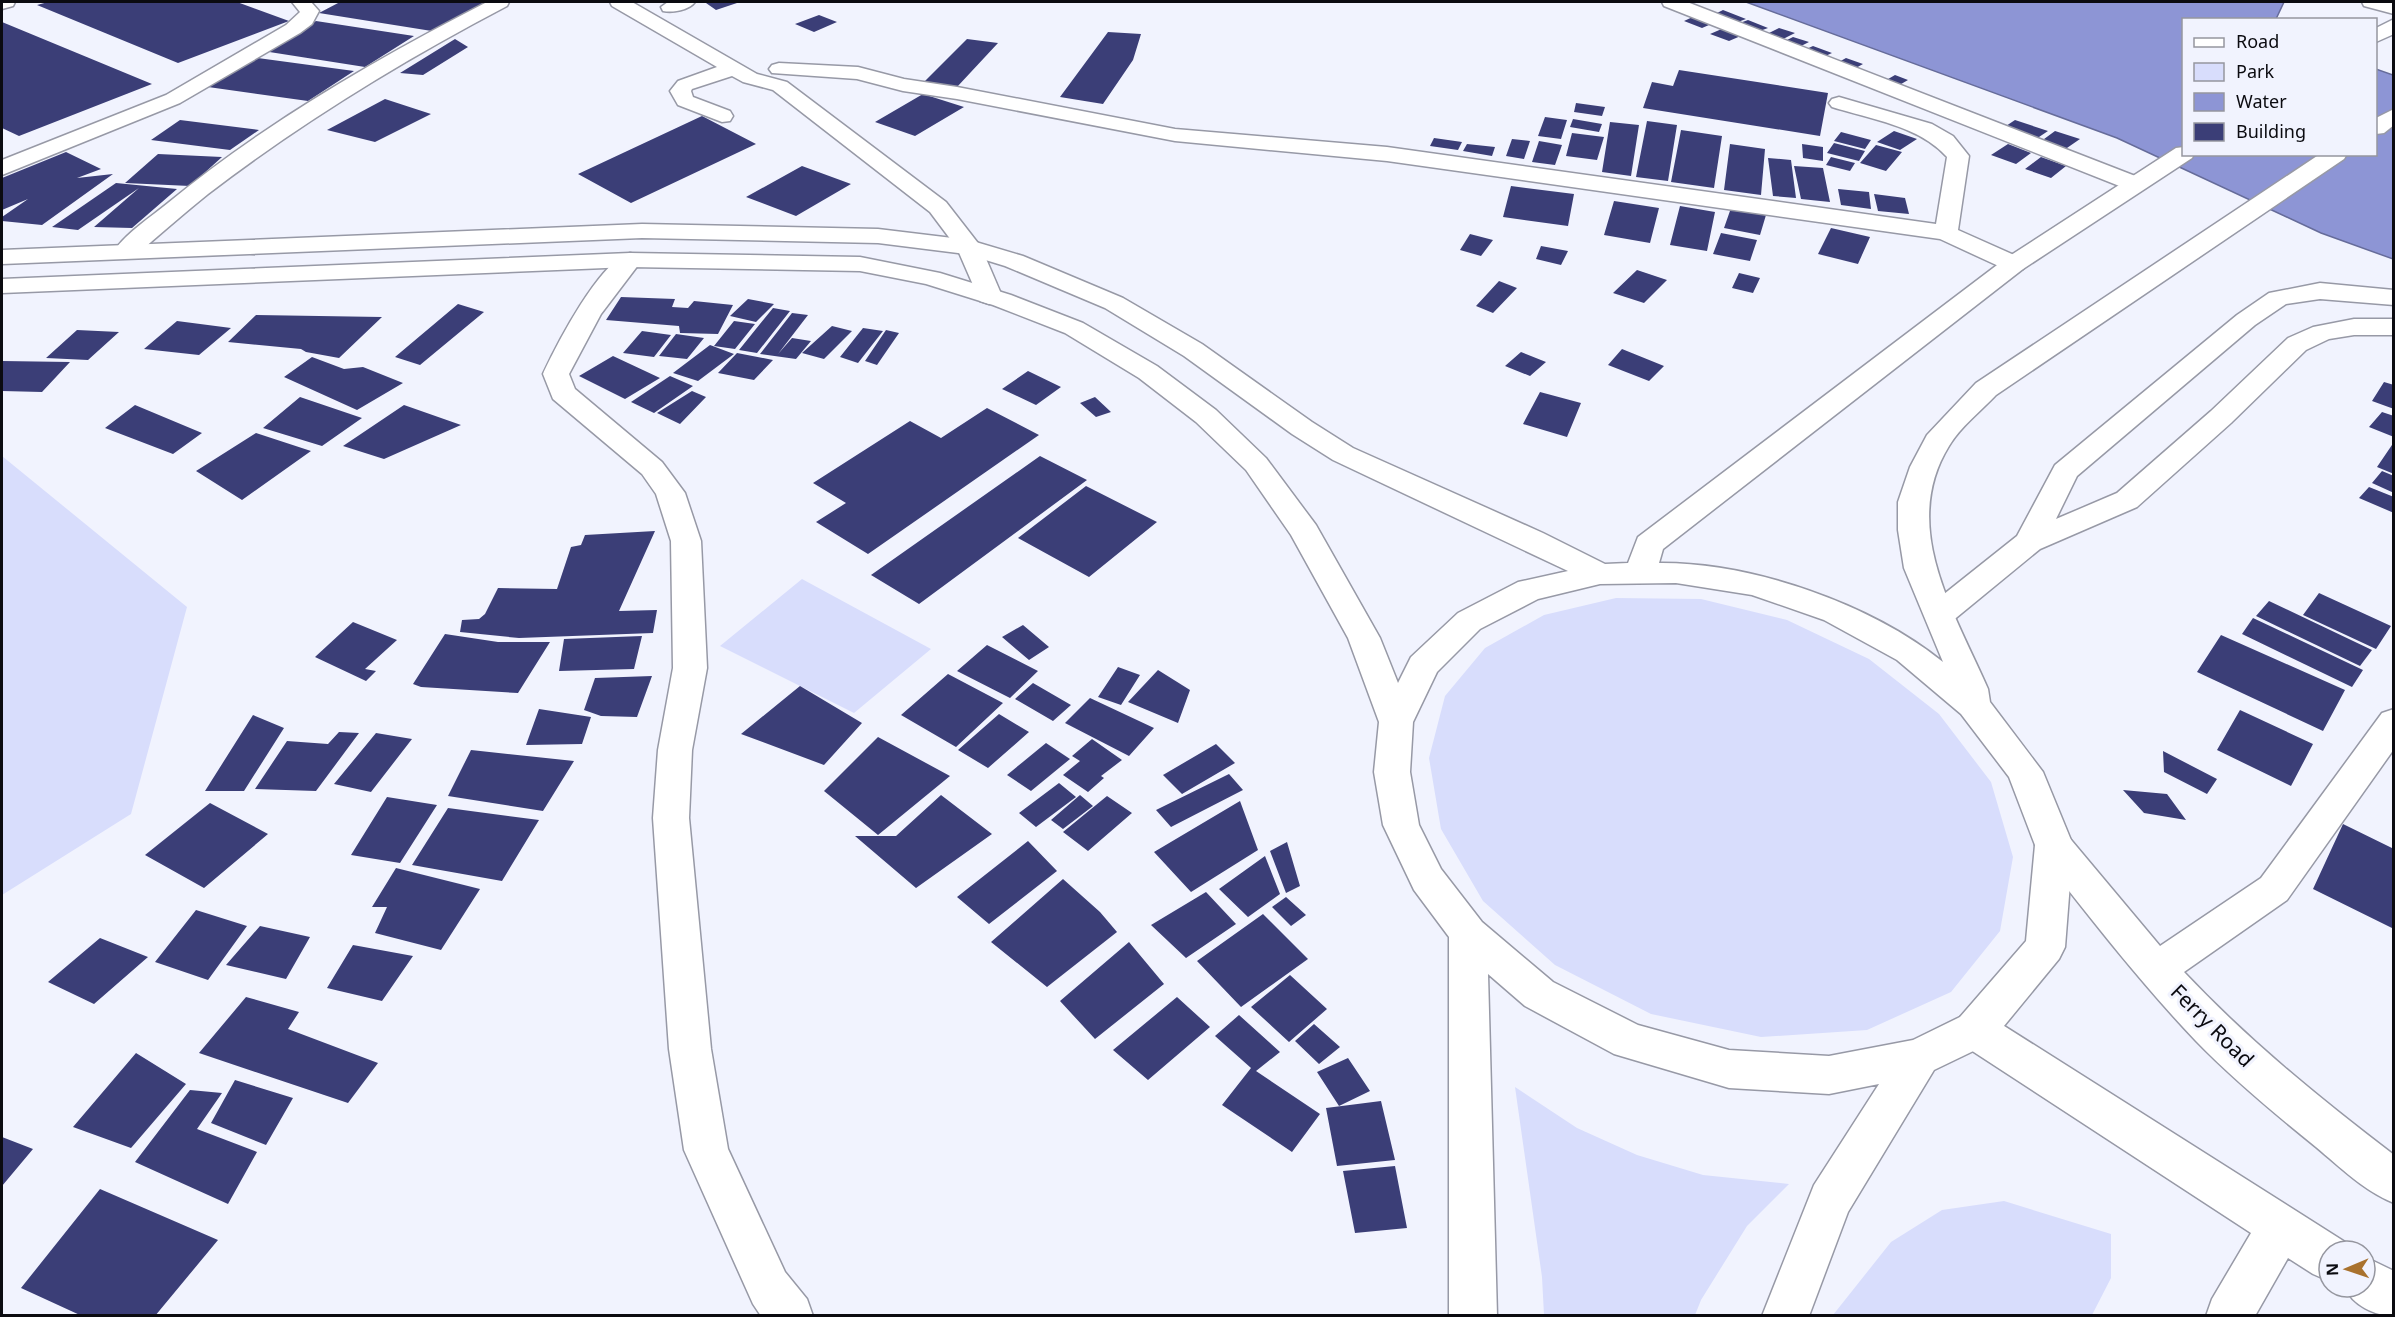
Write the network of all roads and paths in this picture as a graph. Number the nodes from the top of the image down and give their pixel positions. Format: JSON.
{"nodes":[{"id":1,"x":6,"y":2,"type":"edge"},
{"id":2,"x":301,"y":2,"type":"edge"},
{"id":3,"x":500,"y":2,"type":"edge"},
{"id":4,"x":619,"y":2,"type":"edge"},
{"id":5,"x":1671,"y":2,"type":"edge"},
{"id":6,"x":2371,"y":2,"type":"edge"},
{"id":7,"x":2,"y":3,"type":"edge"},
{"id":8,"x":2394,"y":8,"type":"edge"},
{"id":9,"x":2394,"y":25,"type":"edge"},
{"id":10,"x":2377,"y":35,"type":"edge"},
{"id":11,"x":760,"y":58,"type":"dead end"},
{"id":12,"x":735,"y":68,"type":"junction"},
{"id":13,"x":780,"y":77,"type":"junction"},
{"id":14,"x":1839,"y":103,"type":"dead end"},
{"id":15,"x":722,"y":116,"type":"dead end"},
{"id":16,"x":2394,"y":116,"type":"edge"},
{"id":17,"x":2377,"y":127,"type":"edge"},
{"id":18,"x":2182,"y":154,"type":"edge"},
{"id":19,"x":2333,"y":156,"type":"edge"},
{"id":20,"x":2,"y":168,"type":"edge"},
{"id":21,"x":2145,"y":177,"type":"junction"},
{"id":22,"x":1947,"y":233,"type":"junction"},
{"id":23,"x":969,"y":247,"type":"junction"},
{"id":24,"x":126,"y":251,"type":"junction"},
{"id":25,"x":2,"y":257,"type":"edge"},
{"id":26,"x":2014,"y":264,"type":"junction"},
{"id":27,"x":622,"y":268,"type":"junction"},
{"id":28,"x":2,"y":286,"type":"edge"},
{"id":29,"x":990,"y":296,"type":"junction"},
{"id":30,"x":2394,"y":298,"type":"edge"},
{"id":31,"x":2394,"y":327,"type":"edge"},
{"id":32,"x":2030,"y":542,"type":"junction"},
{"id":33,"x":1640,"y":573,"type":"junction"},
{"id":34,"x":1600,"y":574,"type":"junction"},
{"id":35,"x":1940,"y":614,"type":"junction"},
{"id":36,"x":1973,"y":705,"type":"junction"},
{"id":37,"x":1396,"y":722,"type":"junction"},
{"id":38,"x":2394,"y":722,"type":"edge"},
{"id":39,"x":2054,"y":845,"type":"junction"},
{"id":40,"x":1467,"y":933,"type":"junction"},
{"id":41,"x":2156,"y":970,"type":"junction"},
{"id":42,"x":1976,"y":1030,"type":"junction"},
{"id":43,"x":1919,"y":1057,"type":"junction"},
{"id":44,"x":2394,"y":1182,"type":"edge"},
{"id":45,"x":2280,"y":1227,"type":"junction"},
{"id":46,"x":2317,"y":1250,"type":"edge"},
{"id":47,"x":2377,"y":1287,"type":"edge"},
{"id":48,"x":2394,"y":1298,"type":"edge"},
{"id":49,"x":790,"y":1316,"type":"edge"},
{"id":50,"x":1473,"y":1316,"type":"edge"},
{"id":51,"x":1785,"y":1316,"type":"edge"},
{"id":52,"x":2229,"y":1316,"type":"edge"}],
"edges":[{"from":1,"to":7,"type":"main road"},
{"from":2,"to":20,"type":"main road"},
{"from":3,"to":24,"type":"main road"},
{"from":4,"to":12,"type":"main road"},
{"from":5,"to":21,"type":"main road"},
{"from":6,"to":8,"type":"main road"},
{"from":9,"to":10,"type":"main road"},
{"from":11,"to":13,"type":"main road"},
{"from":12,"to":13,"type":"main road"},
{"from":12,"to":15,"type":"main road"},
{"from":13,"to":22,"type":"main road"},
{"from":13,"to":23,"type":"main road"},
{"from":14,"to":22,"type":"main road"},
{"from":16,"to":17,"type":"main road"},
{"from":18,"to":21,"type":"main road"},
{"from":19,"to":35,"type":"main road"},
{"from":21,"to":26,"type":"main road"},
{"from":22,"to":26,"type":"main road"},
{"from":23,"to":24,"type":"main road"},
{"from":23,"to":29,"type":"main road"},
{"from":23,"to":34,"type":"main road"},
{"from":24,"to":25,"type":"main road"},
{"from":26,"to":33,"type":"main road"},
{"from":27,"to":28,"type":"main road"},
{"from":27,"to":29,"type":"main road"},
{"from":27,"to":49,"type":"main road"},
{"from":29,"to":37,"type":"main road"},
{"from":30,"to":32,"type":"main road"},
{"from":31,"to":32,"type":"main road"},
{"from":32,"to":35,"type":"main road"},
{"from":33,"to":34,"type":"main road"},
{"from":33,"to":36,"type":"main road"},
{"from":34,"to":37,"type":"main road"},
{"from":35,"to":36,"type":"main road"},
{"from":36,"to":39,"type":"main road"},
{"from":37,"to":40,"type":"main road"},
{"from":38,"to":41,"type":"main road"},
{"from":39,"to":41,"type":"main road","name":"Ferry Road"},
{"from":39,"to":42,"type":"main road"},
{"from":40,"to":43,"type":"main road"},
{"from":40,"to":50,"type":"main road"},
{"from":41,"to":44,"type":"main road","name":"Ferry Road"},
{"from":42,"to":43,"type":"main road"},
{"from":42,"to":45,"type":"main road"},
{"from":43,"to":51,"type":"main road"},
{"from":45,"to":46,"type":"main road"},
{"from":45,"to":52,"type":"main road"},
{"from":47,"to":48,"type":"main road"}]}
